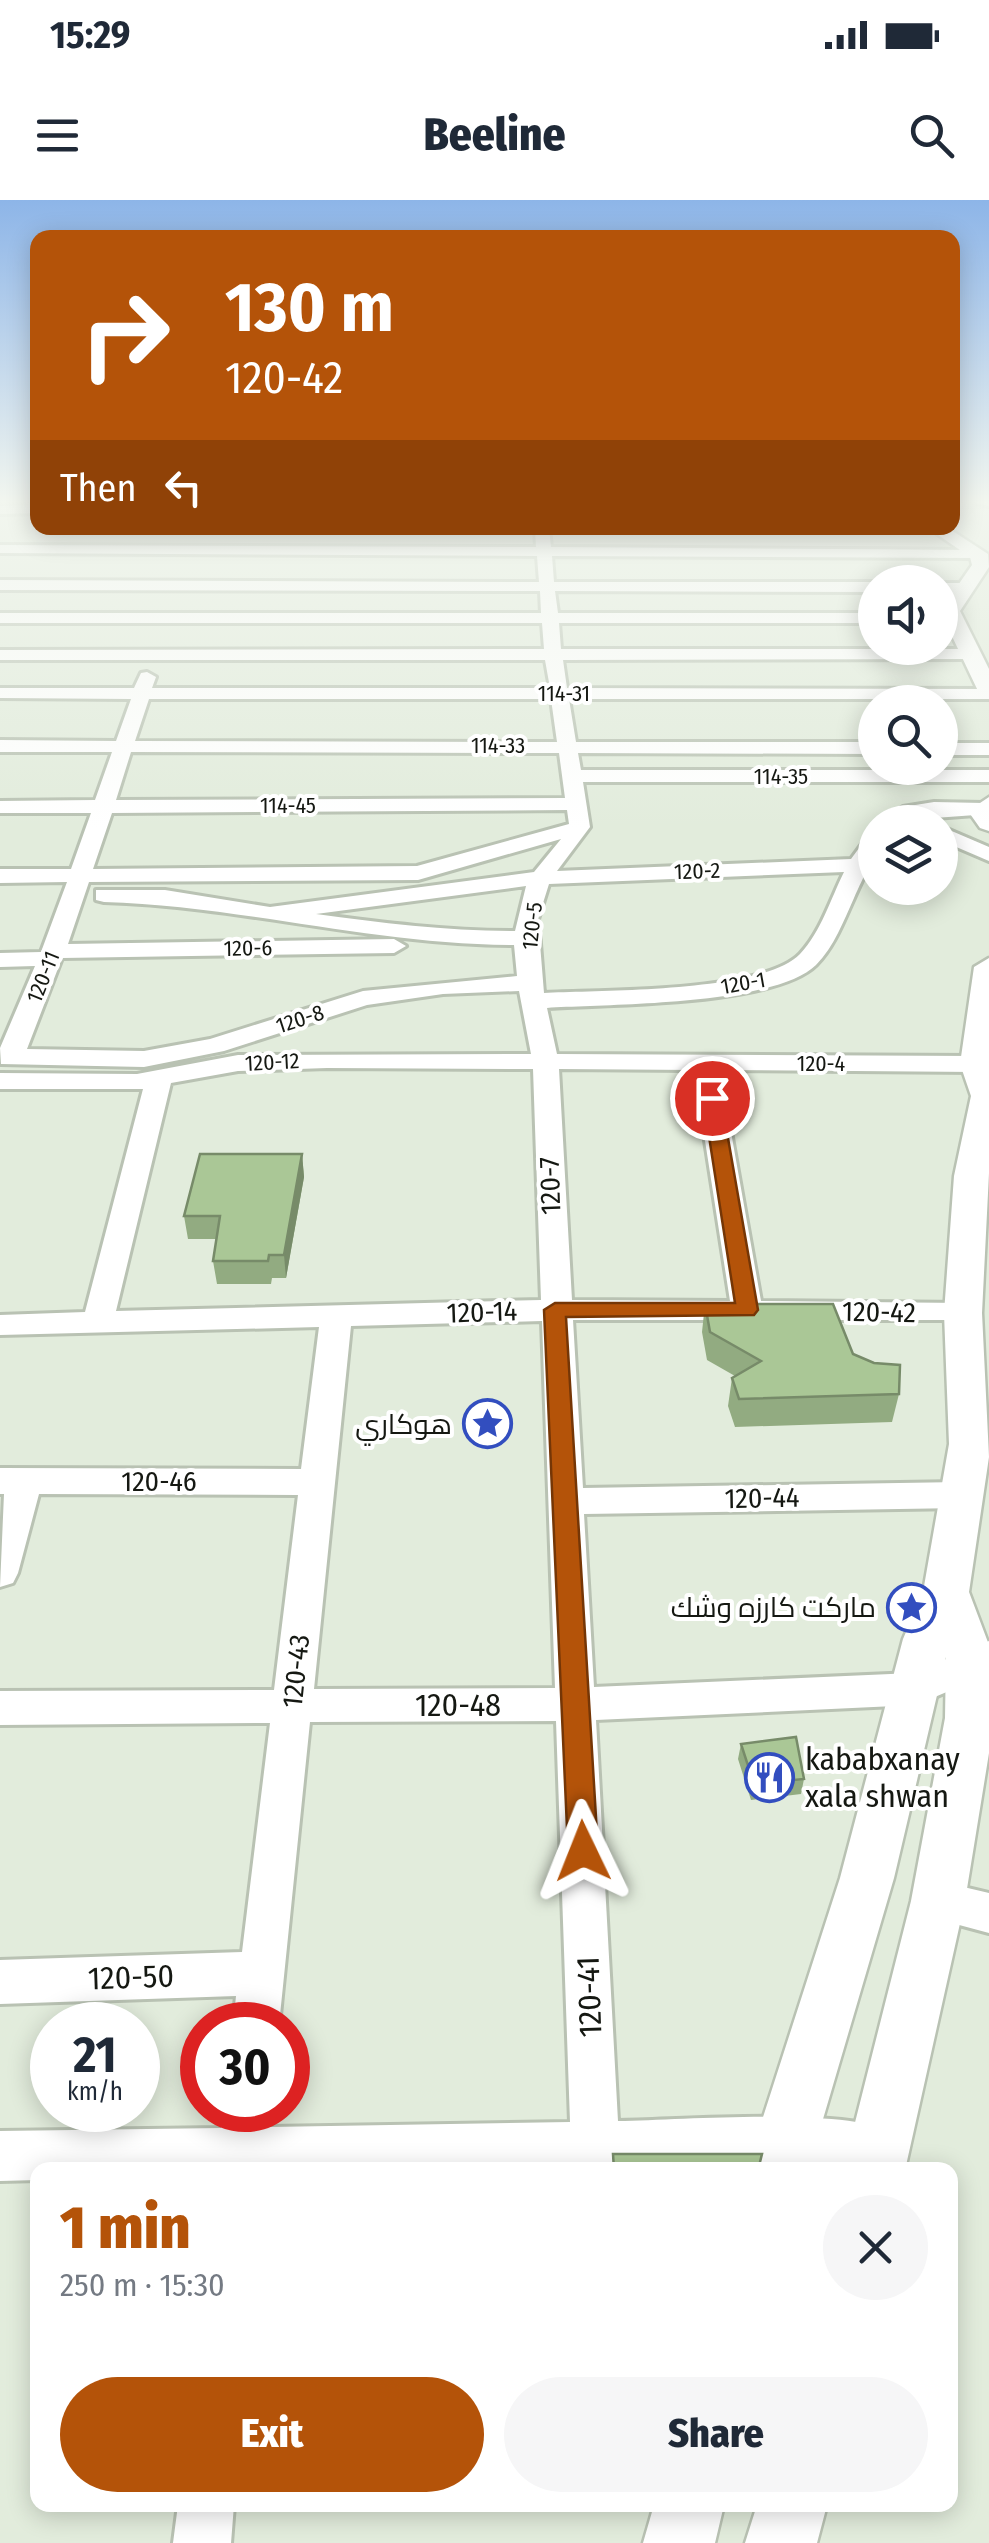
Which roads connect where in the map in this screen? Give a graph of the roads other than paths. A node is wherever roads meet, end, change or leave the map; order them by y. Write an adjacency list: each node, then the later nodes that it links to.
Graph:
1 (174, 609): 6 (street, 120-11)
2 (549, 609): 4 (street)
3 (985, 609): 9 (main road)
4 (550, 615): 6 (street); 7 (street); 10 (street)
5 (0, 618): 6 (street)
6 (171, 618): 11 (street, 120-11)
7 (858, 618)
8 (958, 638): 12 (main road)
9 (989, 642)
10 (553, 653): 11 (street); 12 (street); 17 (street)
11 (157, 654): 13 (street); 14 (street, 120-11)
12 (968, 654): 15 (main road)
13 (0, 655)
14 (140, 692): 16 (street, 114-31); 17 (street, 114-31); 18 (street, 120-11)
15 (989, 692): 17 (street, 114-31)
16 (0, 693)
17 (559, 693): 19 (street)
18 (122, 745): 19 (street, 114-33); 20 (street, 114-33); 26 (street, 120-11)
19 (568, 745): 21 (street, 114-33); 24 (street)
20 (0, 746)
21 (858, 748)
22 (958, 748): 23 (street)
23 (989, 749)
24 (572, 776): 25 (street, 114-35); 28 (street)
25 (989, 776)
26 (102, 806): 27 (street, 114-45); 28 (street, 114-45); 39 (street, 120-11)
27 (0, 807)
28 (578, 815): 36 (street); 38 (street, 120-5)
29 (958, 816): 30 (street)
30 (987, 817): 31 (street)
31 (958, 819)
32 (958, 840): 33 (street)
33 (989, 855)
34 (858, 860): 35 (street, 120-1)
35 (854, 865): 38 (street, 120-2); 48 (street, 120-1)
36 (418, 873): 39 (street); 41 (street)
37 (0, 876): 39 (street)
38 (540, 878): 41 (street, 120-2); 44 (street, 120-5)
39 (76, 884): 40 (street); 42 (street); 45 (street, 120-11)
40 (0, 895)
41 (376, 900): 42 (street, 120-2)
42 (268, 914): 43 (street)
43 (442, 938): 44 (street); 45 (street, 120-6)
44 (526, 938): 48 (street, 120-5)
45 (52, 955): 46 (street, 120-6); 51 (street, 120-11)
46 (0, 960)
47 (989, 967): 53 (main road)
48 (532, 992): 49 (street, 120-5); 51 (street, 120-8)
49 (546, 1062): 50 (street, 120-4); 52 (street, 120-12); 55 (street, 120-7)
50 (706, 1063): 53 (street, 120-4); 56 (street)
51 (3, 1065): 52 (street, 120-12)
52 (159, 1078): 59 (street)
53 (983, 1081): 54 (main road)
54 (980, 1199): 57 (main road)
55 (555, 1310): 56 (street, 120-42); 57 (street, 120-14); 58 (street, 120-14); 65 (street, 120-41)
56 (747, 1310): 57 (street, 120-42)
57 (964, 1313): 61 (main road)
58 (336, 1316): 59 (street, 120-14); 63 (street, 120-43)
59 (98, 1322): 60 (street, 120-14)
60 (0, 1324)
61 (979, 1441): 64 (main road)
62 (12, 1481): 63 (street, 120-46); 66 (street)
63 (318, 1482): 71 (street, 120-43)
64 (960, 1495): 65 (street, 120-44); 67 (main road)
65 (565, 1501): 70 (street, 120-41)
66 (0, 1573)
67 (946, 1592): 68 (main road); 69 (main road)
68 (980, 1660): 69 (street); 73 (main road)
69 (916, 1689): 70 (street, 120-48); 81 (main road)
70 (577, 1704): 71 (street, 120-48); 79 (street, 120-41)
71 (292, 1706): 72 (street, 120-48); 75 (street, 120-43)
72 (0, 1708)
73 (938, 1901): 74 (street); 82 (main road)
74 (989, 1913)
75 (262, 1972): 76 (street, 120-50); 77 (street, 120-43)
76 (0, 1982)
77 (259, 2002)
78 (244, 2144): 79 (street); 80 (street)
79 (595, 2145): 81 (street)
80 (0, 2156)
81 (780, 2156): 82 (street)
82 (876, 2160)
83 (205, 2512): 87 (street)
84 (686, 2512): 88 (main road)
85 (790, 2512): 89 (main road)
86 (805, 2512): 90 (street)
87 (202, 2543)
88 (678, 2543)
89 (781, 2543)
90 (808, 2543)

